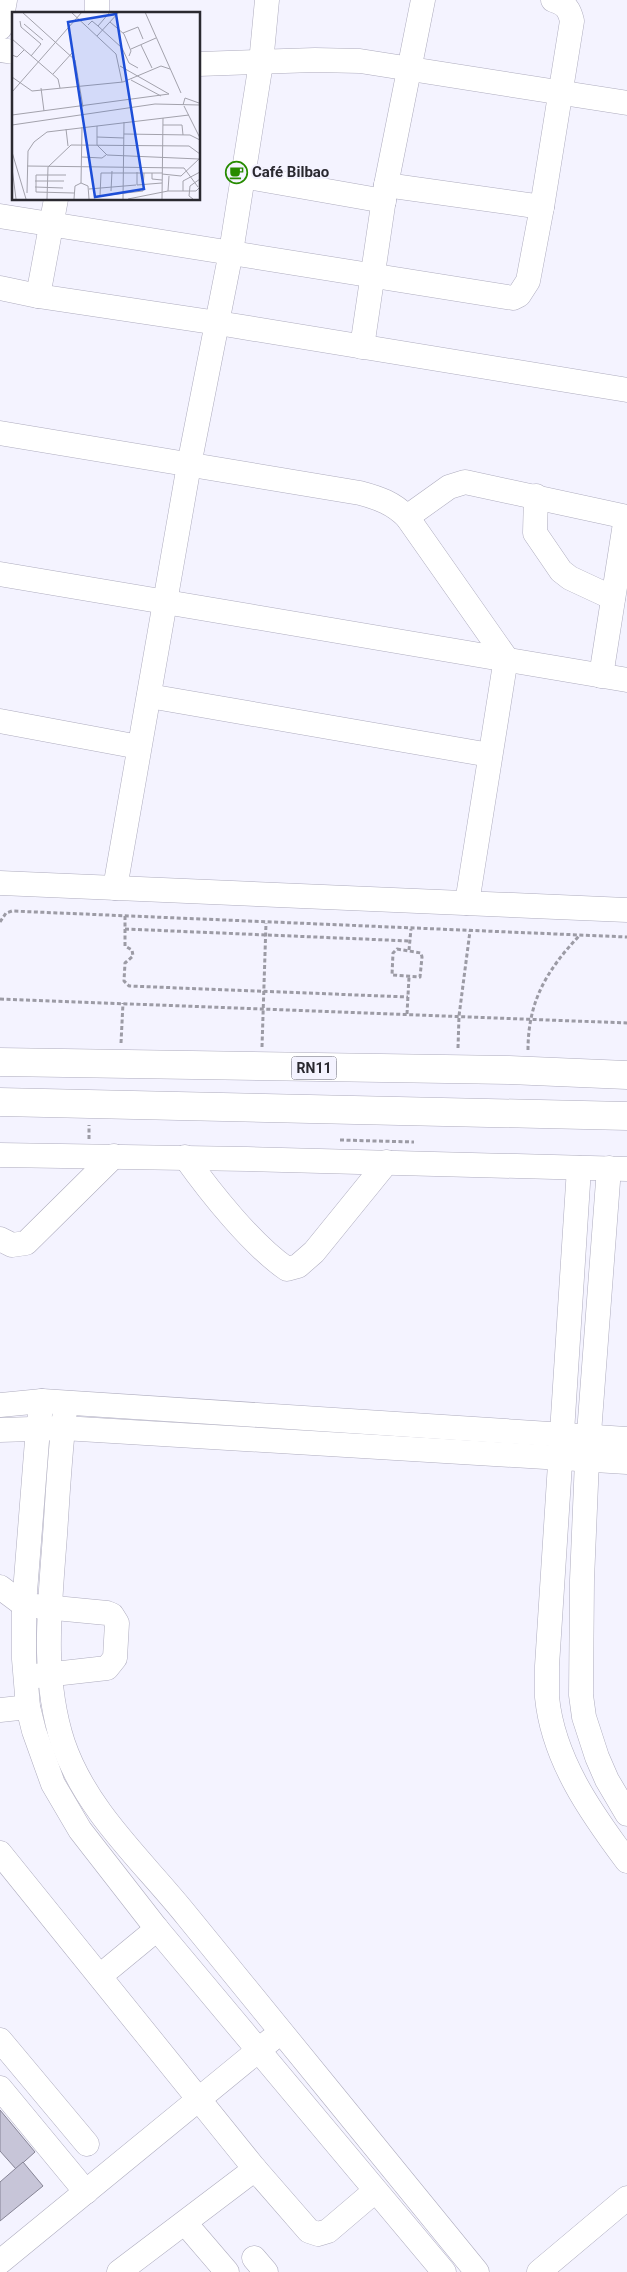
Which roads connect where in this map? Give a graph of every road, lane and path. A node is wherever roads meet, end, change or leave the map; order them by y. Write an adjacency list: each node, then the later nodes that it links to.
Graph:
1 (5, 0): 5 (street)
2 (267, 0): 6 (street)
3 (423, 0): 8 (street)
4 (553, 0): 9 (street)
5 (0, 28)
6 (261, 63): 7 (street); 8 (street); 11 (street)
7 (200, 64)
8 (410, 68): 9 (street); 12 (street)
9 (561, 93): 10 (street); 14 (street)
10 (627, 103)
11 (242, 176): 12 (street); 17 (street)
12 (385, 193): 14 (street); 18 (street)
13 (56, 200): 16 (street)
14 (542, 207): 18 (street)
15 (0, 216): 16 (street)
16 (51, 225): 17 (street); 20 (street)
17 (232, 252): 18 (street); 21 (street)
18 (374, 275): 22 (street)
19 (0, 288): 20 (street)
20 (38, 296): 21 (street)
21 (218, 323): 22 (street); 25 (street)
22 (362, 347): 23 (street)
23 (627, 390)
24 (0, 432): 25 (street)
25 (189, 465): 27 (street); 31 (street)
26 (536, 496): 27 (street); 28 (street); 30 (street)
27 (407, 516): 32 (street)
28 (626, 517): 30 (street)
29 (0, 574): 31 (street)
30 (613, 598): 33 (street)
31 (164, 602): 32 (street); 35 (street)
32 (506, 658): 33 (street); 38 (street)
33 (601, 676): 34 (street)
34 (627, 680)
35 (148, 696): 37 (street); 38 (street)
36 (0, 721): 37 (street)
37 (139, 747): 40 (street)
38 (490, 755): 41 (street)
39 (0, 883): 40 (street)
40 (115, 888): 41 (street)
41 (466, 903): 42 (street)
42 (627, 910)
43 (125, 916): 44 (path); 45 (path); 46 (path)
44 (0, 922)
45 (266, 923): 47 (path); 49 (path)
46 (125, 929): 49 (path); 55 (path)
47 (411, 929): 48 (path); 52 (path)
48 (470, 931): 50 (path); 60 (path)
49 (265, 935): 52 (path); 55 (path)
50 (580, 935): 51 (path); 61 (path)
51 (627, 937)
52 (410, 941): 53 (path)
53 (409, 950): 54 (path); 54 (path)
54 (409, 977): 56 (path)
55 (263, 991): 56 (path); 58 (path)
56 (408, 997): 59 (path)
57 (0, 999): 58 (path)
58 (263, 1009): 59 (path); 64 (path)
59 (406, 1014): 60 (path)
60 (459, 1016): 61 (path); 63 (path)
61 (531, 1019): 62 (path); 65 (path)
62 (627, 1023)
63 (458, 1048)
64 (262, 1049)
65 (528, 1050)
66 (0, 1062): 67 (highway, RN11)
67 (627, 1075)
68 (0, 1102): 69 (highway)
69 (627, 1116)
70 (0, 1155): 71 (street)
71 (114, 1156): 72 (street); 76 (street)
72 (185, 1157): 73 (street); 73 (street)
73 (387, 1162): 74 (street)
74 (579, 1168): 75 (street); 83 (street)
75 (618, 1169): 84 (street)
76 (0, 1239)
77 (42, 1401): 78 (street); 79 (street); 80 (street)
78 (66, 1403): 81 (street); 83 (street)
79 (0, 1405)
80 (38, 1428): 81 (street); 82 (street); 90 (street)
81 (63, 1428): 86 (street); 91 (street)
82 (0, 1430)
83 (562, 1435): 84 (street); 86 (street)
84 (589, 1436): 85 (street); 87 (street)
85 (627, 1439)
86 (560, 1458): 87 (street); 98 (street)
87 (587, 1460): 88 (street); 96 (street)
88 (627, 1462)
89 (0, 1587): 90 (street)
90 (24, 1605): 91 (street); 93 (street)
91 (50, 1608): 92 (street); 92 (street)
92 (50, 1674): 93 (street); 101 (street)
93 (25, 1677): 94 (street)
94 (28, 1707): 95 (street); 99 (street)
95 (0, 1710)
96 (627, 1814)
97 (0, 1853): 100 (street)
98 (627, 1862)
99 (157, 1929): 100 (street); 103 (street)
100 (100, 1976): 105 (street)
101 (280, 2032): 103 (street); 119 (street)
102 (0, 2040): 106 (street)
103 (260, 2050): 105 (street); 110 (street)
104 (0, 2088): 107 (street)
105 (200, 2098): 109 (street); 111 (street)
106 (53, 2103): 107 (street); 108 (street)
107 (29, 2123): 111 (street)
108 (87, 2144)
109 (254, 2169): 110 (street); 113 (street)
110 (375, 2191): 118 (street)
111 (86, 2192): 114 (street)
112 (627, 2198): 120 (street)
113 (185, 2222): 115 (street); 117 (street)
114 (0, 2262)
115 (144, 2264): 116 (street)
116 (119, 2272)
117 (227, 2272)
118 (444, 2272)
119 (477, 2272)
120 (539, 2272)

